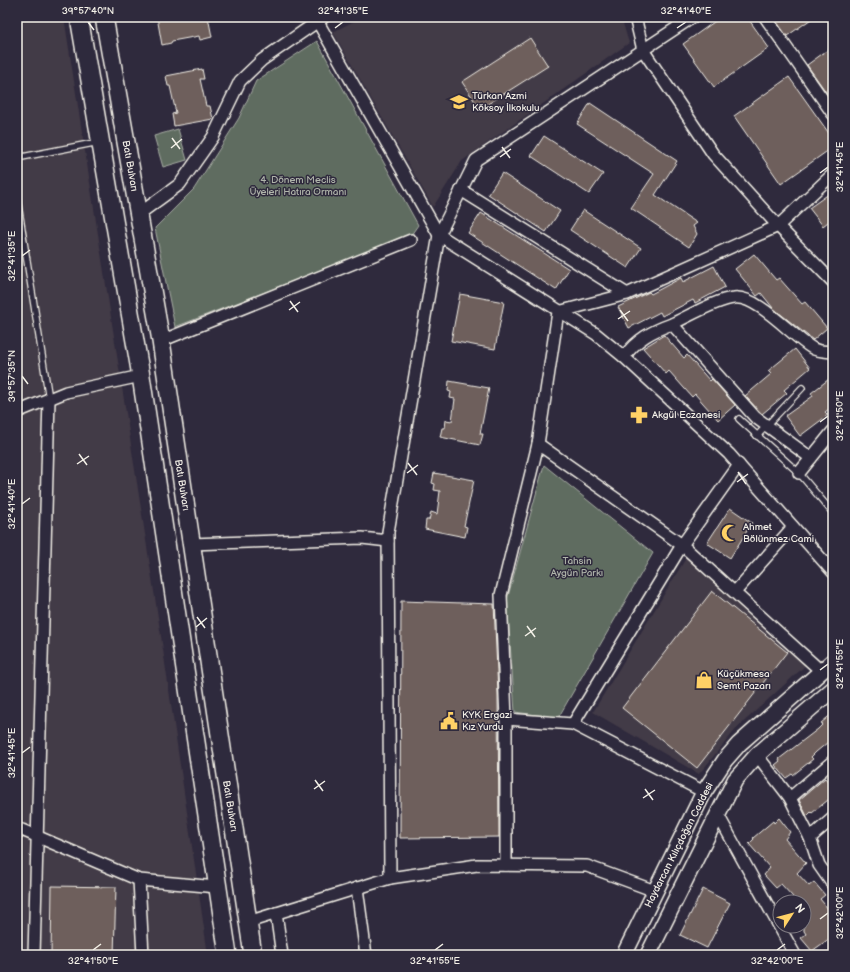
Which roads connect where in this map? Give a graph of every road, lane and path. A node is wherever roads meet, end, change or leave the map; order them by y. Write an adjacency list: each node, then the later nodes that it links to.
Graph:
1 (79, 17): 9 (main road)
2 (104, 17): 14 (main road, Batı Bulvarı)
3 (635, 17): 7 (street)
4 (693, 17): 7 (street)
5 (765, 17): 8 (street)
6 (319, 18): 14 (street); 16 (street)
7 (643, 50): 12 (street); 15 (street)
8 (833, 114)
9 (101, 141): 10 (lane); 25 (main road)
10 (17, 158)
11 (833, 174): 15 (street)
12 (462, 190): 16 (street); 19 (street)
13 (17, 198): 27 (lane)
14 (139, 214): 22 (main road, Batı Bulvarı)
15 (778, 226): 18 (street); 19 (street)
16 (439, 235): 20 (street); 39 (street)
17 (411, 240): 22 (street)
18 (833, 282)
19 (627, 294): 20 (street)
20 (558, 312): 24 (street); 33 (street)
21 (672, 324): 23 (street); 24 (street); 30 (street)
22 (161, 341): 40 (main road, Batı Bulvarı)
23 (833, 352)
24 (624, 357): 35 (street)
25 (141, 376): 27 (street); 62 (main road)
26 (802, 388): 30 (lane)
27 (49, 399): 28 (street); 56 (street)
28 (17, 412)
29 (739, 419): 32 (lane)
30 (766, 426): 32 (lane); 34 (street)
31 (833, 431): 34 (street)
32 (757, 436): 36 (lane)
33 (538, 444): 41 (street); 47 (street)
34 (811, 458): 36 (street)
35 (739, 465): 38 (street); 41 (street)
36 (799, 473): 37 (lane)
37 (833, 513)
38 (793, 527): 42 (street); 43 (street)
39 (388, 541): 40 (street); 59 (street)
40 (191, 544): 66 (main road, Batı Bulvarı)
41 (682, 545): 43 (street); 48 (street)
42 (833, 572)
43 (735, 592): 45 (street)
44 (833, 661): 45 (main road, Haydarcan Kılıçdoğan Caddesi)
45 (821, 671): 51 (main road, Haydarcan Kılıçdoğan Caddesi)
46 (833, 689): 49 (main road, Haydarcan Kılıçdoğan Caddesi)
47 (506, 719): 48 (street); 58 (street)
48 (572, 724): 51 (street)
49 (757, 755): 52 (street); 53 (main road, Haydarcan Kılıçdoğan Caddesi)
50 (833, 761): 52 (street)
51 (704, 792): 64 (main road, Haydarcan Kılıçdoğan Caddesi)
52 (790, 798): 57 (street)
53 (717, 813): 74 (main road, Haydarcan Kılıçdoğan Caddesi); 75 (street)
54 (833, 818): 57 (street)
55 (17, 829): 56 (street)
56 (36, 836): 60 (street); 67 (street)
57 (810, 838): 61 (street)
58 (506, 866): 59 (street); 64 (street)
59 (390, 878): 63 (street)
60 (139, 880): 62 (street); 68 (street)
61 (832, 881)
62 (217, 887): 69 (main road)
63 (357, 888): 65 (street); 72 (street)
64 (655, 891): 73 (main road, Haydarcan Kılıçdoğan Caddesi)
65 (276, 913): 66 (street); 71 (street)
66 (248, 922): 70 (main road, Batı Bulvarı)
67 (34, 955)
68 (143, 955)
69 (228, 955)
70 (254, 955)
71 (282, 955)
72 (366, 955)
73 (624, 955)
74 (648, 955)
75 (795, 955)

